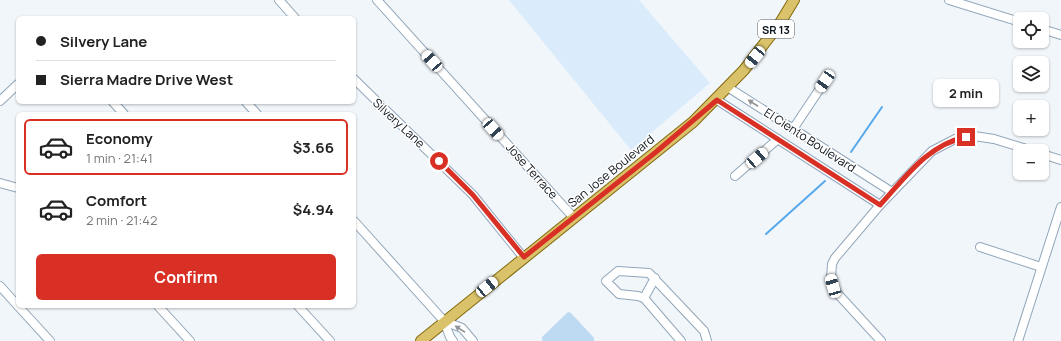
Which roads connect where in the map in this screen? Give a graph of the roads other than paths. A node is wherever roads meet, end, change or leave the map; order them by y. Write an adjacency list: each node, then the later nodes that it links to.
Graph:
1 (279, 0): 5 (street)
2 (377, 0): 30 (street, Jose Terrace)
3 (794, 0): 12 (main road, San Jose Boulevard / SR 13)
4 (949, 0): 6 (street)
5 (293, 16)
6 (1013, 20)
7 (1049, 31): 8 (street)
8 (1061, 35)
9 (356, 81): 33 (street, Silvery Lane)
10 (825, 81): 19 (street)
11 (16, 86): 14 (street)
12 (729, 88): 13 (main road, San Jose Boulevard / SR 13); 19 (street, El Ciento Boulevard, one-way to 12)
13 (717, 100): 20 (street, El Ciento Boulevard); 30 (main road, San Jose Boulevard / SR 13)
14 (0, 101)
15 (115, 104): 17 (street)
16 (248, 104): 18 (street)
17 (122, 112)
18 (255, 112)
19 (793, 128): 27 (street, El Ciento Boulevard)
20 (778, 139): 24 (street); 28 (street, El Ciento Boulevard)
21 (1013, 145): 27 (street)
22 (1049, 156): 23 (street)
23 (1061, 160)
24 (735, 176)
25 (0, 183): 26 (street)
26 (16, 187)
27 (892, 192): 28 (street)
28 (880, 205): 51 (street)
29 (1060, 211): 34 (street)
30 (574, 218): 33 (main road, San Jose Boulevard / SR 13)
31 (356, 223): 42 (street)
32 (980, 247): 34 (street)
33 (524, 257): 42 (main road, San Jose Boulevard / SR 13)
34 (1041, 267): 52 (street)
35 (655, 278): 37 (street); 37 (street); 50 (street)
36 (0, 286): 38 (street)
37 (644, 298): 49 (street)
38 (16, 304)
39 (20, 308): 44 (street)
40 (160, 308): 45 (street)
41 (300, 308): 43 (street)
42 (444, 321): 46 (main road, San Jose Boulevard / SR 13); 47 (street); 48 (street, one-way to 42)
43 (325, 339)
44 (50, 341)
45 (190, 341)
46 (421, 341)
47 (453, 341)
48 (473, 341)
49 (681, 341)
50 (707, 341)
51 (881, 341)
52 (1018, 341)

